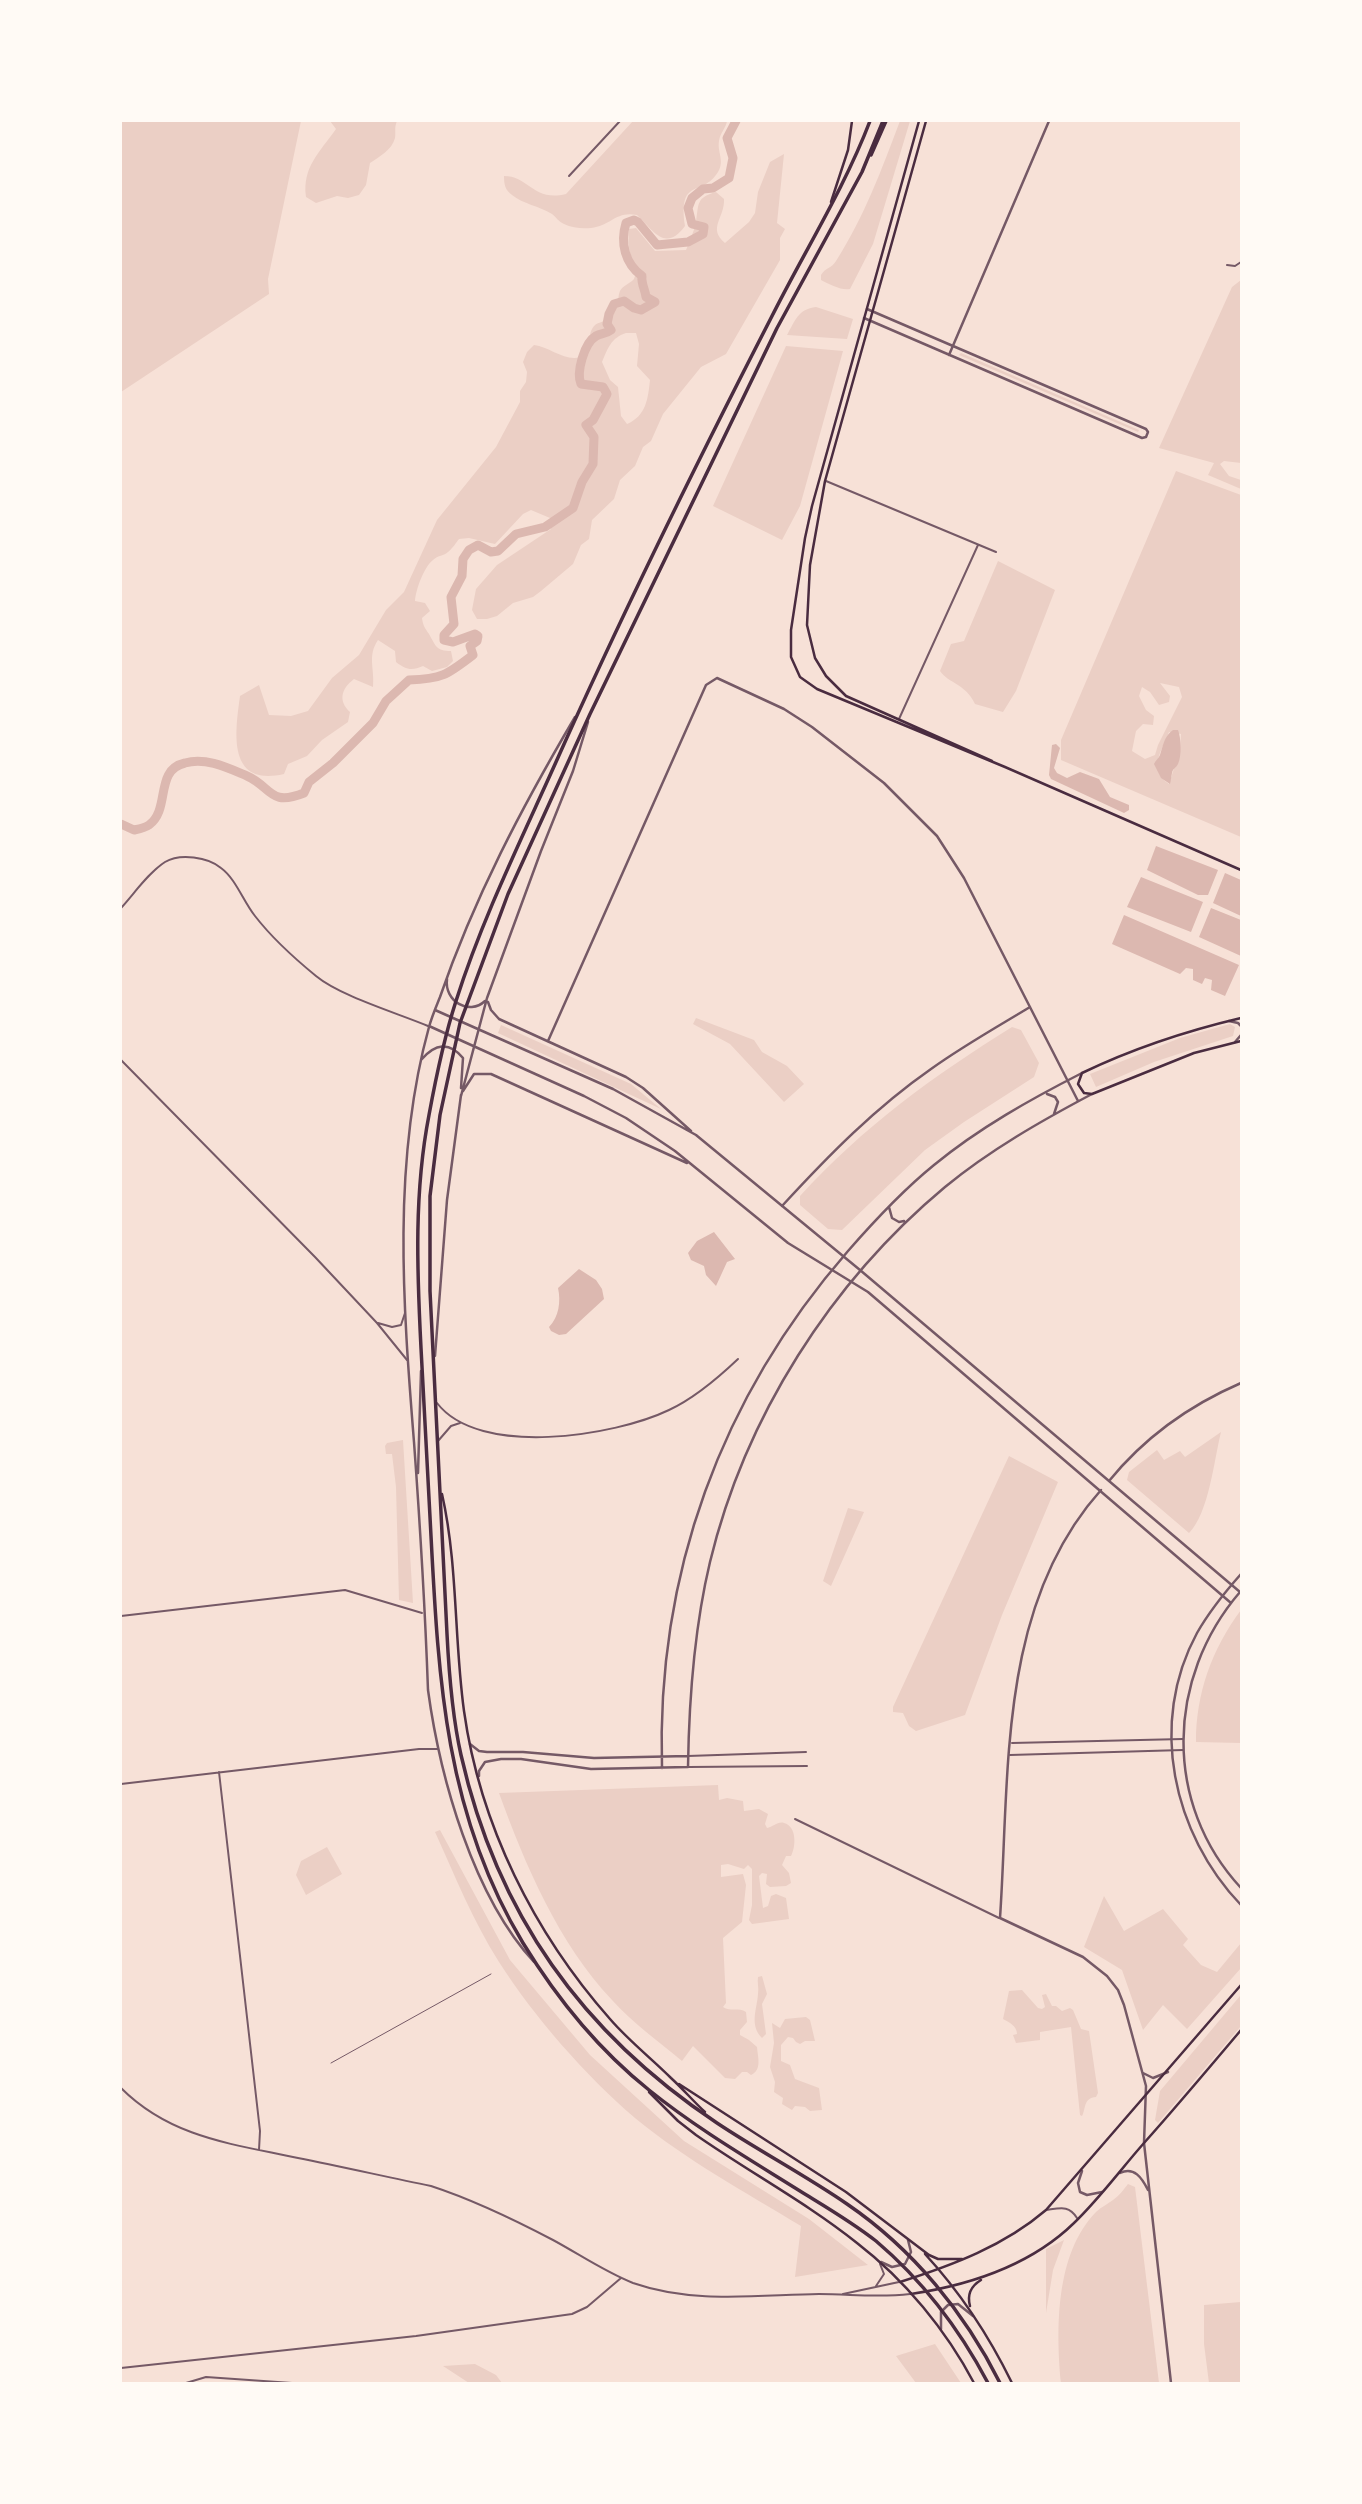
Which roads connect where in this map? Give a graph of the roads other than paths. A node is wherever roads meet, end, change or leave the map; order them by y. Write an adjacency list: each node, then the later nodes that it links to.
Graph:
1 (620, 121): 8 (street)
2 (852, 121): 9 (main road)
3 (870, 121): 9 (highway)
4 (885, 121): 22 (highway)
5 (919, 121): 12 (main road)
6 (926, 121): 13 (main road)
7 (1049, 121): 16 (street)
8 (569, 176)
9 (829, 208): 21 (highway)
10 (1241, 262): 11 (street)
11 (1227, 265)
12 (867, 309): 13 (street); 14 (main road)
13 (872, 311): 15 (main road); 16 (street)
14 (864, 318): 15 (street); 24 (main road)
15 (870, 320): 17 (street); 18 (main road)
16 (952, 346): 17 (street); 17 (street)
17 (949, 355)
18 (825, 481): 19 (street); 23 (main road)
19 (978, 545): 20 (street); 23 (street)
20 (996, 552)
21 (580, 708): 27 (street); 61 (highway)
22 (590, 714): 28 (street); 64 (highway)
23 (899, 719): 24 (main road)
24 (993, 762): 25 (main road)
25 (1241, 870)
26 (121, 908): 33 (street)
27 (448, 971): 28 (street); 30 (street)
28 (487, 998): 35 (street); 37 (street)
29 (1030, 1007): 37 (street); 44 (street); 53 (street)
30 (435, 1010): 33 (street); 35 (street)
31 (1241, 1018): 32 (main road)
32 (1229, 1021): 34 (street); 43 (main road)
33 (429, 1026): 40 (street); 42 (street)
34 (1241, 1026)
35 (480, 1029): 40 (street); 50 (street)
36 (1241, 1035): 39 (street)
37 (548, 1041): 50 (street)
38 (1241, 1041): 39 (main road)
39 (1235, 1042): 46 (main road)
40 (476, 1046): 47 (street); 51 (street)
41 (121, 1060): 60 (street)
42 (421, 1061): 47 (street); 59 (street)
43 (1082, 1073): 44 (street); 46 (main road)
44 (1069, 1080): 45 (street); 48 (street)
45 (1045, 1093): 49 (street); 52 (street)
46 (1092, 1094): 48 (street)
47 (461, 1096): 51 (street); 64 (street)
48 (1079, 1101): 49 (street)
49 (1054, 1114): 54 (street)
50 (696, 1135): 53 (street)
51 (693, 1166): 56 (street)
52 (890, 1204): 54 (street); 55 (street)
53 (782, 1206): 55 (street)
54 (908, 1220): 57 (street)
55 (843, 1257): 56 (street); 57 (street)
56 (833, 1269): 58 (street); 92 (street)
57 (860, 1270): 58 (street); 69 (street)
58 (852, 1281): 72 (street); 91 (street)
59 (405, 1310): 60 (street); 63 (street)
60 (377, 1322): 63 (street)
61 (421, 1349): 71 (street); 103 (highway)
62 (738, 1360): 67 (street)
63 (408, 1361): 71 (street)
64 (434, 1377): 66 (highway)
65 (1241, 1383): 69 (street)
66 (435, 1401): 67 (street); 68 (highway)
67 (464, 1423): 68 (street)
68 (437, 1443): 70 (highway)
69 (1109, 1482): 74 (street)
70 (439, 1484): 84 (main road); 114 (highway)
71 (417, 1487): 78 (street)
72 (1101, 1490): 76 (street); 85 (street)
73 (1241, 1573): 74 (street)
74 (1231, 1585): 75 (street); 76 (street)
75 (1241, 1592): 77 (street)
76 (1223, 1595): 77 (street); 79 (street)
77 (1231, 1602): 81 (street)
78 (424, 1614): 80 (street); 86 (street)
79 (1210, 1614): 81 (street); 83 (street)
80 (121, 1616)
81 (1218, 1621): 82 (street)
82 (1183, 1739): 83 (street); 87 (street)
83 (1171, 1740): 85 (street); 88 (street)
84 (470, 1743): 92 (street); 97 (main road)
85 (1010, 1743): 90 (street)
86 (438, 1749): 96 (street); 103 (street)
87 (1184, 1750): 88 (street); 100 (street)
88 (1172, 1751): 90 (street); 101 (street)
89 (806, 1752): 91 (street)
90 (1010, 1755): 102 (street)
91 (688, 1756): 92 (street); 94 (street)
92 (662, 1757): 95 (street)
93 (807, 1766): 94 (street)
94 (688, 1767): 95 (street)
95 (662, 1768): 97 (street)
96 (219, 1772): 98 (street); 116 (street)
97 (479, 1781): 110 (main road)
98 (121, 1784)
99 (795, 1819): 102 (street)
100 (1241, 1888)
101 (1241, 1905)
102 (1000, 1918): 109 (street)
103 (540, 1969): 111 (highway)
104 (491, 1974): 107 (lane)
105 (1241, 1985): 108 (main road)
106 (1241, 2029): 115 (main road)
107 (331, 2063)
108 (1168, 2072): 109 (street); 113 (main road)
109 (1143, 2073): 113 (street)
110 (671, 2078): 114 (main road); 123 (main road)
111 (645, 2087): 126 (main road); 141 (highway)
112 (121, 2088): 116 (street)
113 (1146, 2096): 115 (street); 117 (main road)
114 (714, 2121): 142 (highway)
115 (1144, 2143): 118 (main road); 120 (street)
116 (259, 2150): 129 (street)
117 (1082, 2171): 119 (street); 121 (main road)
118 (1116, 2174): 119 (main road); 120 (street)
119 (1102, 2192): 122 (main road)
120 (1150, 2195): 144 (street)
121 (1046, 2210): 122 (street); 125 (main road)
122 (1078, 2219): 128 (main road)
123 (899, 2231): 124 (main road); 126 (street)
124 (921, 2249): 125 (main road); 127 (main road)
125 (968, 2258): 127 (main road)
126 (875, 2259): 130 (main road); 132 (street)
127 (939, 2270): 130 (main road); 131 (main road)
128 (987, 2276): 131 (main road); 135 (main road)
129 (621, 2277): 133 (street); 137 (street)
130 (900, 2282): 132 (street); 134 (main road)
131 (953, 2286): 134 (main road); 135 (main road)
132 (872, 2288): 133 (street)
133 (842, 2294): 134 (street)
134 (911, 2294): 136 (main road)
135 (977, 2321): 136 (street); 143 (main road)
136 (944, 2335): 140 (main road)
137 (121, 2368)
138 (186, 2383): 139 (street)
139 (292, 2383)
140 (974, 2383)
141 (988, 2383)
142 (1000, 2383)
143 (1012, 2383)
144 (1171, 2383)

